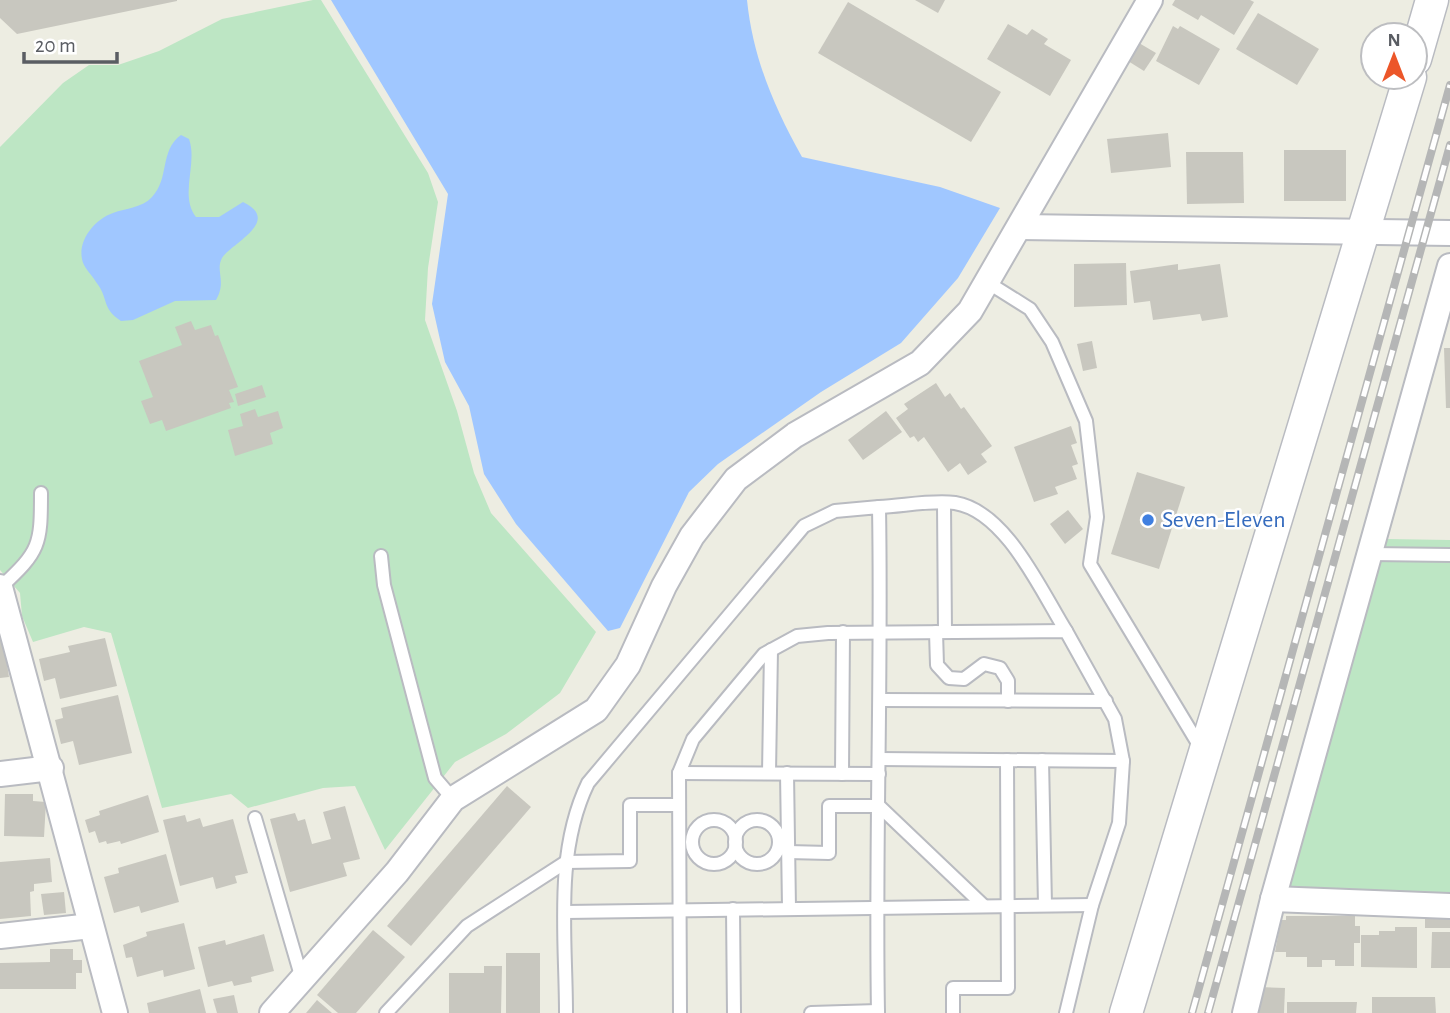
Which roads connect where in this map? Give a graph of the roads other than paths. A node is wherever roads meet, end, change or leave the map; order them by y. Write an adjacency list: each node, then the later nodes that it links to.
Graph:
1 (1150, 0): 5 (street)
2 (1432, 0): 3 (street)
3 (1426, 21)
4 (1406, 91): 6 (street)
5 (1020, 227): 6 (street); 9 (street)
6 (1365, 233): 7 (street); 25 (street)
7 (1450, 233)
8 (1450, 266): 13 (street)
9 (987, 282): 25 (lane); 37 (street)
10 (41, 493): 16 (lane)
11 (944, 504): 12 (lane); 17 (lane); 20 (lane)
12 (879, 507): 19 (lane); 44 (lane)
13 (1371, 554): 14 (lane); 45 (street)
14 (1450, 555)
15 (381, 556): 37 (lane)
16 (0, 587): 30 (street)
17 (1066, 631): 20 (lane); 24 (lane)
18 (843, 632): 19 (lane); 21 (lane); 35 (lane)
19 (882, 632): 20 (lane); 22 (lane)
20 (941, 632): 23 (lane)
21 (771, 650): 31 (lane); 33 (lane)
22 (880, 701): 23 (lane); 26 (lane)
23 (1008, 701): 24 (lane)
24 (1106, 701): 29 (lane)
25 (1204, 753): 69 (street)
26 (879, 759): 27 (lane); 36 (lane)
27 (1007, 760): 28 (lane); 46 (lane)
28 (1042, 760): 29 (lane); 47 (lane)
29 (1123, 761): 48 (lane)
30 (51, 768): 32 (street); 56 (street)
31 (679, 773): 33 (lane); 38 (lane)
32 (0, 774)
33 (769, 774): 34 (lane)
34 (787, 774): 35 (lane); 43 (lane)
35 (842, 774): 36 (lane)
36 (878, 774): 39 (lane)
37 (453, 799): 58 (street)
38 (679, 805): 41 (lane); 44 (lane)
39 (878, 806): 43 (lane); 49 (lane); 51 (lane)
40 (255, 818): 58 (lane)
41 (686, 840): 42 (lane); 42 (lane); 54 (lane)
42 (735, 841): 43 (lane); 43 (lane)
43 (785, 846): 52 (lane)
44 (566, 862): 55 (lane); 62 (lane)
45 (1273, 900): 50 (street); 70 (street)
46 (1007, 905): 47 (lane); 49 (lane); 67 (lane)
47 (1045, 905): 48 (lane)
48 (1092, 905): 68 (lane)
49 (984, 906): 51 (lane)
50 (1450, 906)
51 (876, 907): 52 (lane); 59 (lane)
52 (789, 908): 53 (lane)
53 (733, 909): 54 (lane); 65 (lane)
54 (679, 910): 55 (lane); 64 (lane)
55 (566, 912): 63 (lane)
56 (91, 926): 57 (street); 60 (street)
57 (0, 936)
58 (302, 979): 61 (street)
59 (878, 1012): 66 (lane)
60 (115, 1013)
61 (272, 1013)
62 (386, 1013)
63 (566, 1013)
64 (680, 1013)
65 (734, 1013)
66 (811, 1013)
67 (953, 1013)
68 (1066, 1013)
69 (1126, 1013)
70 (1245, 1013)

